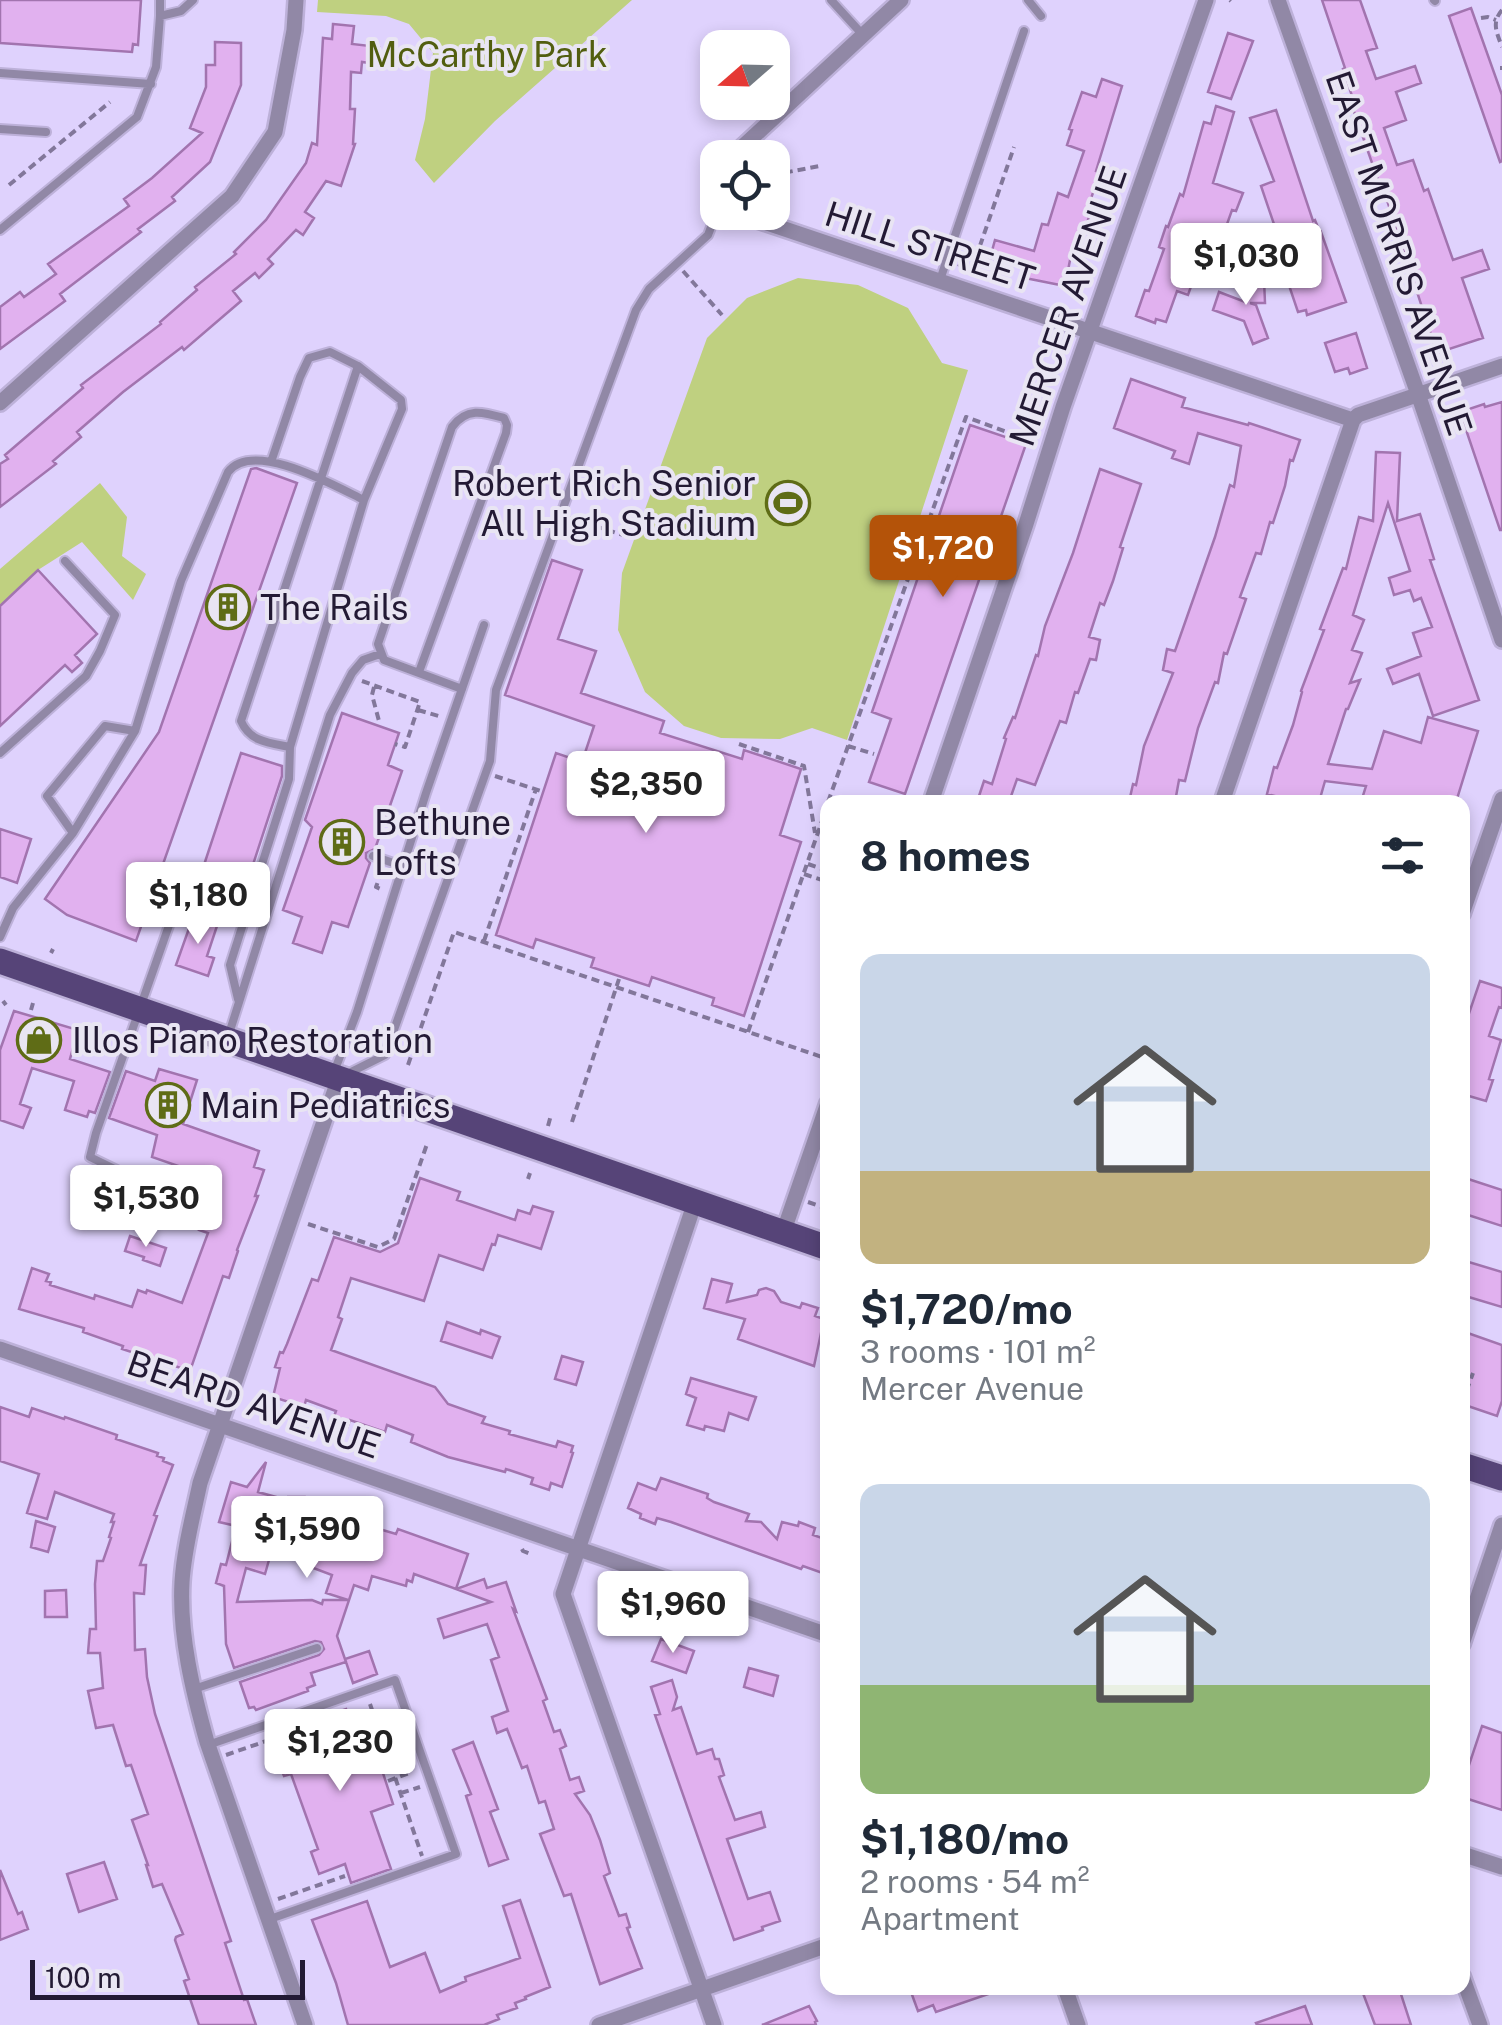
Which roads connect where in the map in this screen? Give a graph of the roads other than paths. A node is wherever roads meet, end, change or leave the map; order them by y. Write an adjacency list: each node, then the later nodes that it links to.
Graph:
1 (160, 0): 9 (lane)
2 (193, 0): 9 (lane)
3 (296, 0): 26 (street)
4 (832, 0): 12 (lane)
5 (901, 0): 12 (street)
6 (1028, 0): 10 (lane)
7 (1206, 0): 22 (street, MERCER AVENUE)
8 (1278, 0): 25 (street, EAST MORRIS AVENUE)
9 (160, 16): 14 (lane)
10 (1041, 16)
11 (1024, 31): 21 (lane)
12 (862, 35): 17 (street)
13 (0, 72): 14 (lane)
14 (151, 84): 18 (lane)
15 (0, 130): 16 (lane)
16 (46, 132)
17 (750, 140)
18 (0, 230)
19 (710, 230): 55 (lane)
20 (789, 230): 21 (street, HILL STREET)
21 (940, 280): 22 (street, HILL STREET)
22 (1089, 332): 27 (street, HILL STREET); 40 (street, MERCER AVENUE)
23 (358, 366): 28 (lane); 29 (lane); 30 (lane)
24 (1502, 366): 25 (street)
25 (1418, 394): 27 (street); 33 (street, EAST MORRIS AVENUE)
26 (0, 402)
27 (1352, 420): 41 (street)
28 (271, 462): 29 (lane); 37 (lane)
29 (320, 479): 30 (lane); 38 (lane)
30 (364, 500): 38 (lane)
31 (65, 561): 39 (lane)
32 (484, 625): 36 (lane)
33 (1502, 640)
34 (380, 654): 35 (lane); 35 (lane); 52 (lane)
35 (419, 672): 36 (lane)
36 (462, 689): 45 (lane)
37 (135, 731): 43 (lane); 43 (lane)
38 (290, 747): 49 (lane)
39 (0, 753)
40 (933, 795)
41 (1224, 795)
42 (1502, 799): 46 (street)
43 (73, 833): 48 (lane)
44 (372, 856): 45 (lane)
45 (402, 866): 55 (lane)
46 (1470, 891)
47 (0, 903): 48 (lane)
48 (13, 908): 50 (lane)
49 (244, 920): 52 (lane); 53 (lane)
50 (0, 936)
51 (0, 961): 53 (main road)
52 (238, 1003): 54 (lane)
53 (140, 1010): 54 (main road); 57 (lane)
54 (227, 1040): 55 (main road)
55 (336, 1077): 58 (main road); 62 (street)
56 (820, 1126): 59 (street)
57 (138, 1180)
58 (695, 1202): 59 (main road); 66 (street)
59 (783, 1233): 60 (main road)
60 (820, 1245)
61 (0, 1349): 62 (street, BEARD AVENUE)
62 (220, 1424): 66 (street, BEARD AVENUE); 70 (street)
63 (1470, 1468): 64 (main road)
64 (1502, 1478)
65 (1502, 1525): 67 (street)
66 (578, 1548): 68 (street, BEARD AVENUE); 76 (street)
67 (1470, 1620)
68 (820, 1632)
69 (317, 1648): 70 (lane)
70 (194, 1689): 71 (street)
71 (208, 1745): 74 (street); 74 (lane)
72 (1470, 1857): 73 (street)
73 (1502, 1867)
74 (270, 1919): 79 (street)
75 (820, 1948): 76 (street)
76 (701, 1989): 80 (street); 81 (street)
77 (1067, 1995): 82 (street)
78 (1469, 1995): 83 (street)
79 (306, 2025)
80 (599, 2025)
81 (714, 2025)
82 (1078, 2025)
83 (1480, 2025)

